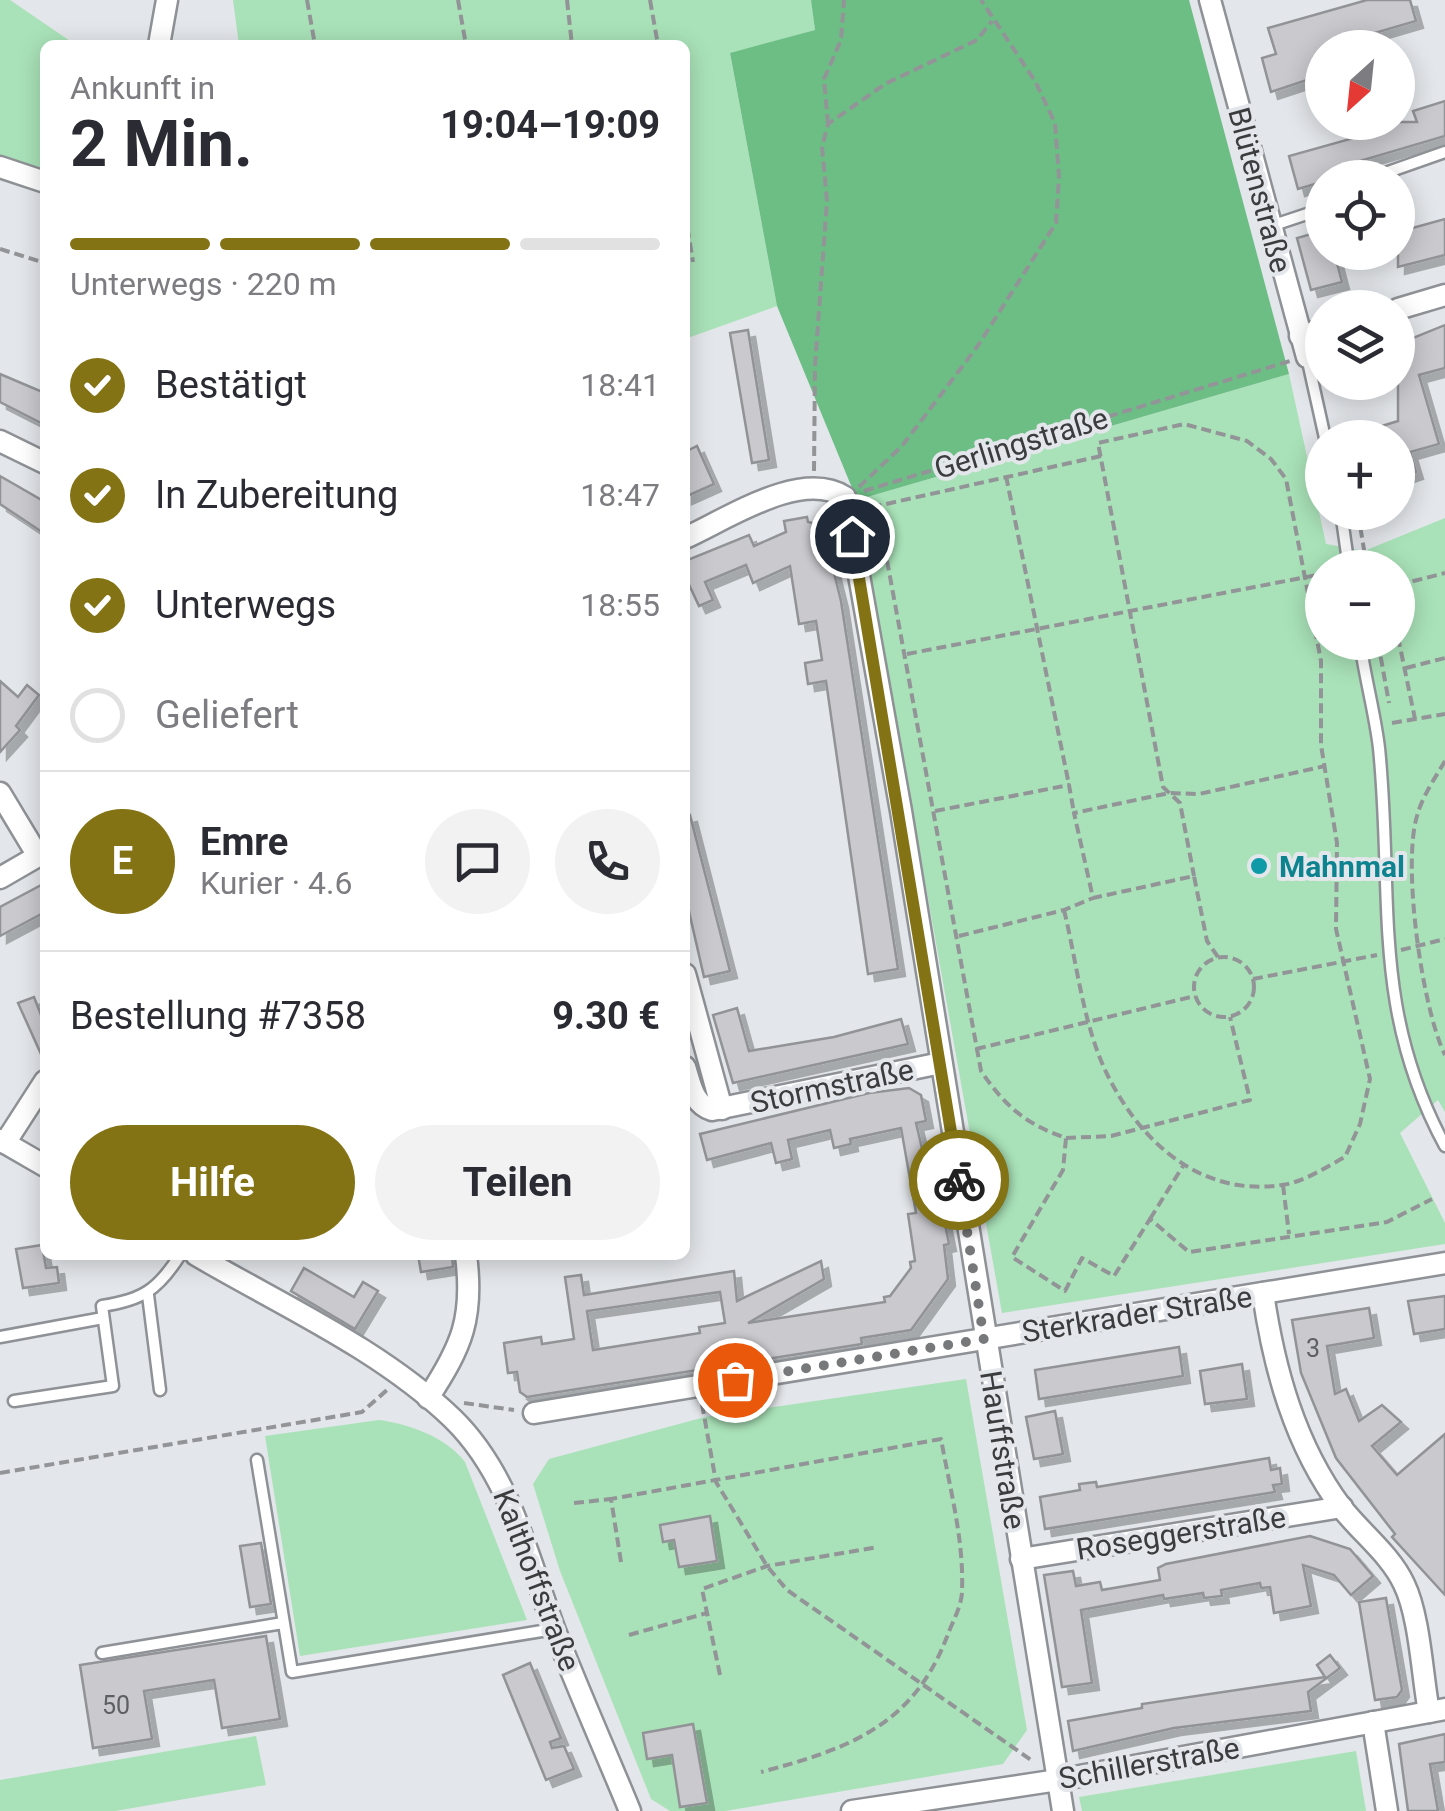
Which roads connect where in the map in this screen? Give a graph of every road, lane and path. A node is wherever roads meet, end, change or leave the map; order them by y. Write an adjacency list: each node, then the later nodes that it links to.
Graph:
1 (167, 0): 10 (street)
2 (307, 0): 11 (path)
3 (458, 0): 12 (path)
4 (567, 0): 13 (path)
5 (650, 0): 14 (path)
6 (844, 0): 15 (path)
7 (981, 0): 9 (path)
8 (1210, 0): 21 (street, Blütenstraße)
9 (992, 21): 15 (path); 37 (path)
10 (160, 40)
11 (314, 40)
12 (465, 40)
13 (571, 40)
14 (657, 40)
15 (828, 124): 36 (path)
16 (1445, 152): 17 (lane)
17 (1415, 163)
18 (0, 168): 19 (street)
19 (40, 180)
20 (1305, 215): 21 (lane)
21 (1270, 226): 29 (street, Blütenstraße)
22 (0, 248): 24 (path)
23 (690, 248): 25 (path)
24 (40, 261)
25 (692, 262)
26 (1445, 295): 27 (street)
27 (1415, 304)
28 (1305, 335): 29 (street)
29 (1300, 336): 30 (street, Blütenstraße)
30 (1305, 351)
31 (1305, 358): 37 (path, Gerlingstraße)
32 (0, 440): 34 (street)
33 (1101, 456): 35 (path); 39 (path); 43 (path)
34 (40, 460)
35 (1006, 476): 44 (path); 45 (path)
36 (814, 485): 37 (street); 38 (street)
37 (848, 496): 80 (street, Hauffstraße)
38 (690, 536)
39 (1305, 569)
40 (1445, 573): 42 (path)
41 (1305, 578): 43 (path)
42 (1415, 581)
43 (1128, 610): 44 (path); 57 (path)
44 (1038, 629): 45 (path); 56 (path)
45 (908, 654): 59 (path)
46 (1445, 658): 51 (path)
47 (1321, 660): 55 (path)
48 (1363, 660): 70 (lane)
49 (1381, 660): 53 (path)
50 (1402, 660): 51 (path)
51 (1404, 668): 53 (path)
52 (1445, 714): 53 (path)
53 (1415, 718)
54 (1445, 761): 69 (path)
55 (1325, 766): 57 (path); 72 (path)
56 (1069, 786): 59 (path); 60 (path)
57 (1169, 793): 60 (path); 63 (path)
58 (0, 794): 61 (street)
59 (935, 812): 67 (path)
60 (1074, 813): 65 (path)
61 (40, 851)
62 (40, 855): 64 (street)
63 (1194, 876): 65 (path); 71 (path)
64 (0, 878)
65 (1093, 898): 66 (path)
66 (1064, 910): 67 (path); 77 (path)
67 (957, 936): 78 (path)
68 (1445, 938): 69 (path)
69 (1420, 945): 70 (path); 79 (path)
70 (1388, 953): 72 (path); 87 (lane)
71 (1218, 957): 73 (path); 74 (path)
72 (1341, 962): 73 (path); 90 (path)
73 (1253, 980): 75 (path)
74 (1196, 996): 75 (path); 77 (path)
75 (1230, 1017): 84 (path)
76 (691, 1020): 83 (street, Stormstraße)
77 (1090, 1021): 78 (path); 84 (path)
78 (976, 1049): 85 (path)
79 (1445, 1054)
80 (941, 1064): 83 (street, Stormstraße); 102 (street, Hauffstraße)
81 (690, 1079): 83 (street, Stormstraße)
82 (40, 1088): 86 (street)
83 (722, 1109)
84 (1142, 1128): 85 (path); 89 (path)
85 (1066, 1138): 92 (path)
86 (2, 1141): 88 (street)
87 (1445, 1146)
88 (40, 1163)
89 (1184, 1166): 90 (path); 92 (path)
90 (1284, 1185): 93 (path)
91 (1432, 1199): 93 (path)
92 (1150, 1219): 93 (path)
93 (1289, 1234)
94 (177, 1260): 99 (lane)
95 (205, 1260): 103 (street, Kalthoffstraße)
96 (467, 1260): 106 (street)
97 (1445, 1263): 98 (street, Sterkrader Straße)
98 (1262, 1293): 102 (street, Sterkrader Straße); 115 (street)
99 (148, 1294): 100 (lane); 105 (lane)
100 (103, 1318): 101 (lane); 107 (lane)
101 (0, 1337)
102 (984, 1339): 104 (street, Sterkrader Straße); 117 (street, Hauffstraße)
103 (398, 1373): 106 (street, Kalthoffstraße); 111 (path)
104 (699, 1386): 109 (street, Sterkrader Straße); 112 (path)
105 (160, 1390)
106 (428, 1398): 122 (street, Kalthoffstraße)
107 (14, 1401)
108 (463, 1403): 109 (path)
109 (534, 1413)
110 (257, 1460): 121 (lane)
111 (0, 1473)
112 (716, 1482): 113 (path); 119 (path); 126 (path)
113 (610, 1500): 114 (path); 118 (path)
114 (574, 1503)
115 (1342, 1507): 117 (street, Roseggerstraße); 127 (street)
116 (878, 1548): 119 (path)
117 (1021, 1559): 130 (street, Hauffstraße)
118 (621, 1562)
119 (767, 1566): 120 (path); 126 (path)
120 (708, 1613): 123 (path); 125 (path)
121 (283, 1624): 122 (lane); 124 (lane)
122 (555, 1629): 131 (street, Kalthoffstraße)
123 (629, 1636)
124 (102, 1653)
125 (720, 1675)
126 (923, 1685): 129 (path); 130 (path)
127 (1437, 1711): 128 (street, Schillerstraße)
128 (1373, 1722): 130 (street, Schillerstraße); 134 (street)
129 (761, 1772)
130 (1058, 1780): 132 (street, Schillerstraße); 133 (street, Hauffstraße)
131 (630, 1811)
132 (852, 1811)
133 (1062, 1811)
134 (1387, 1811)

